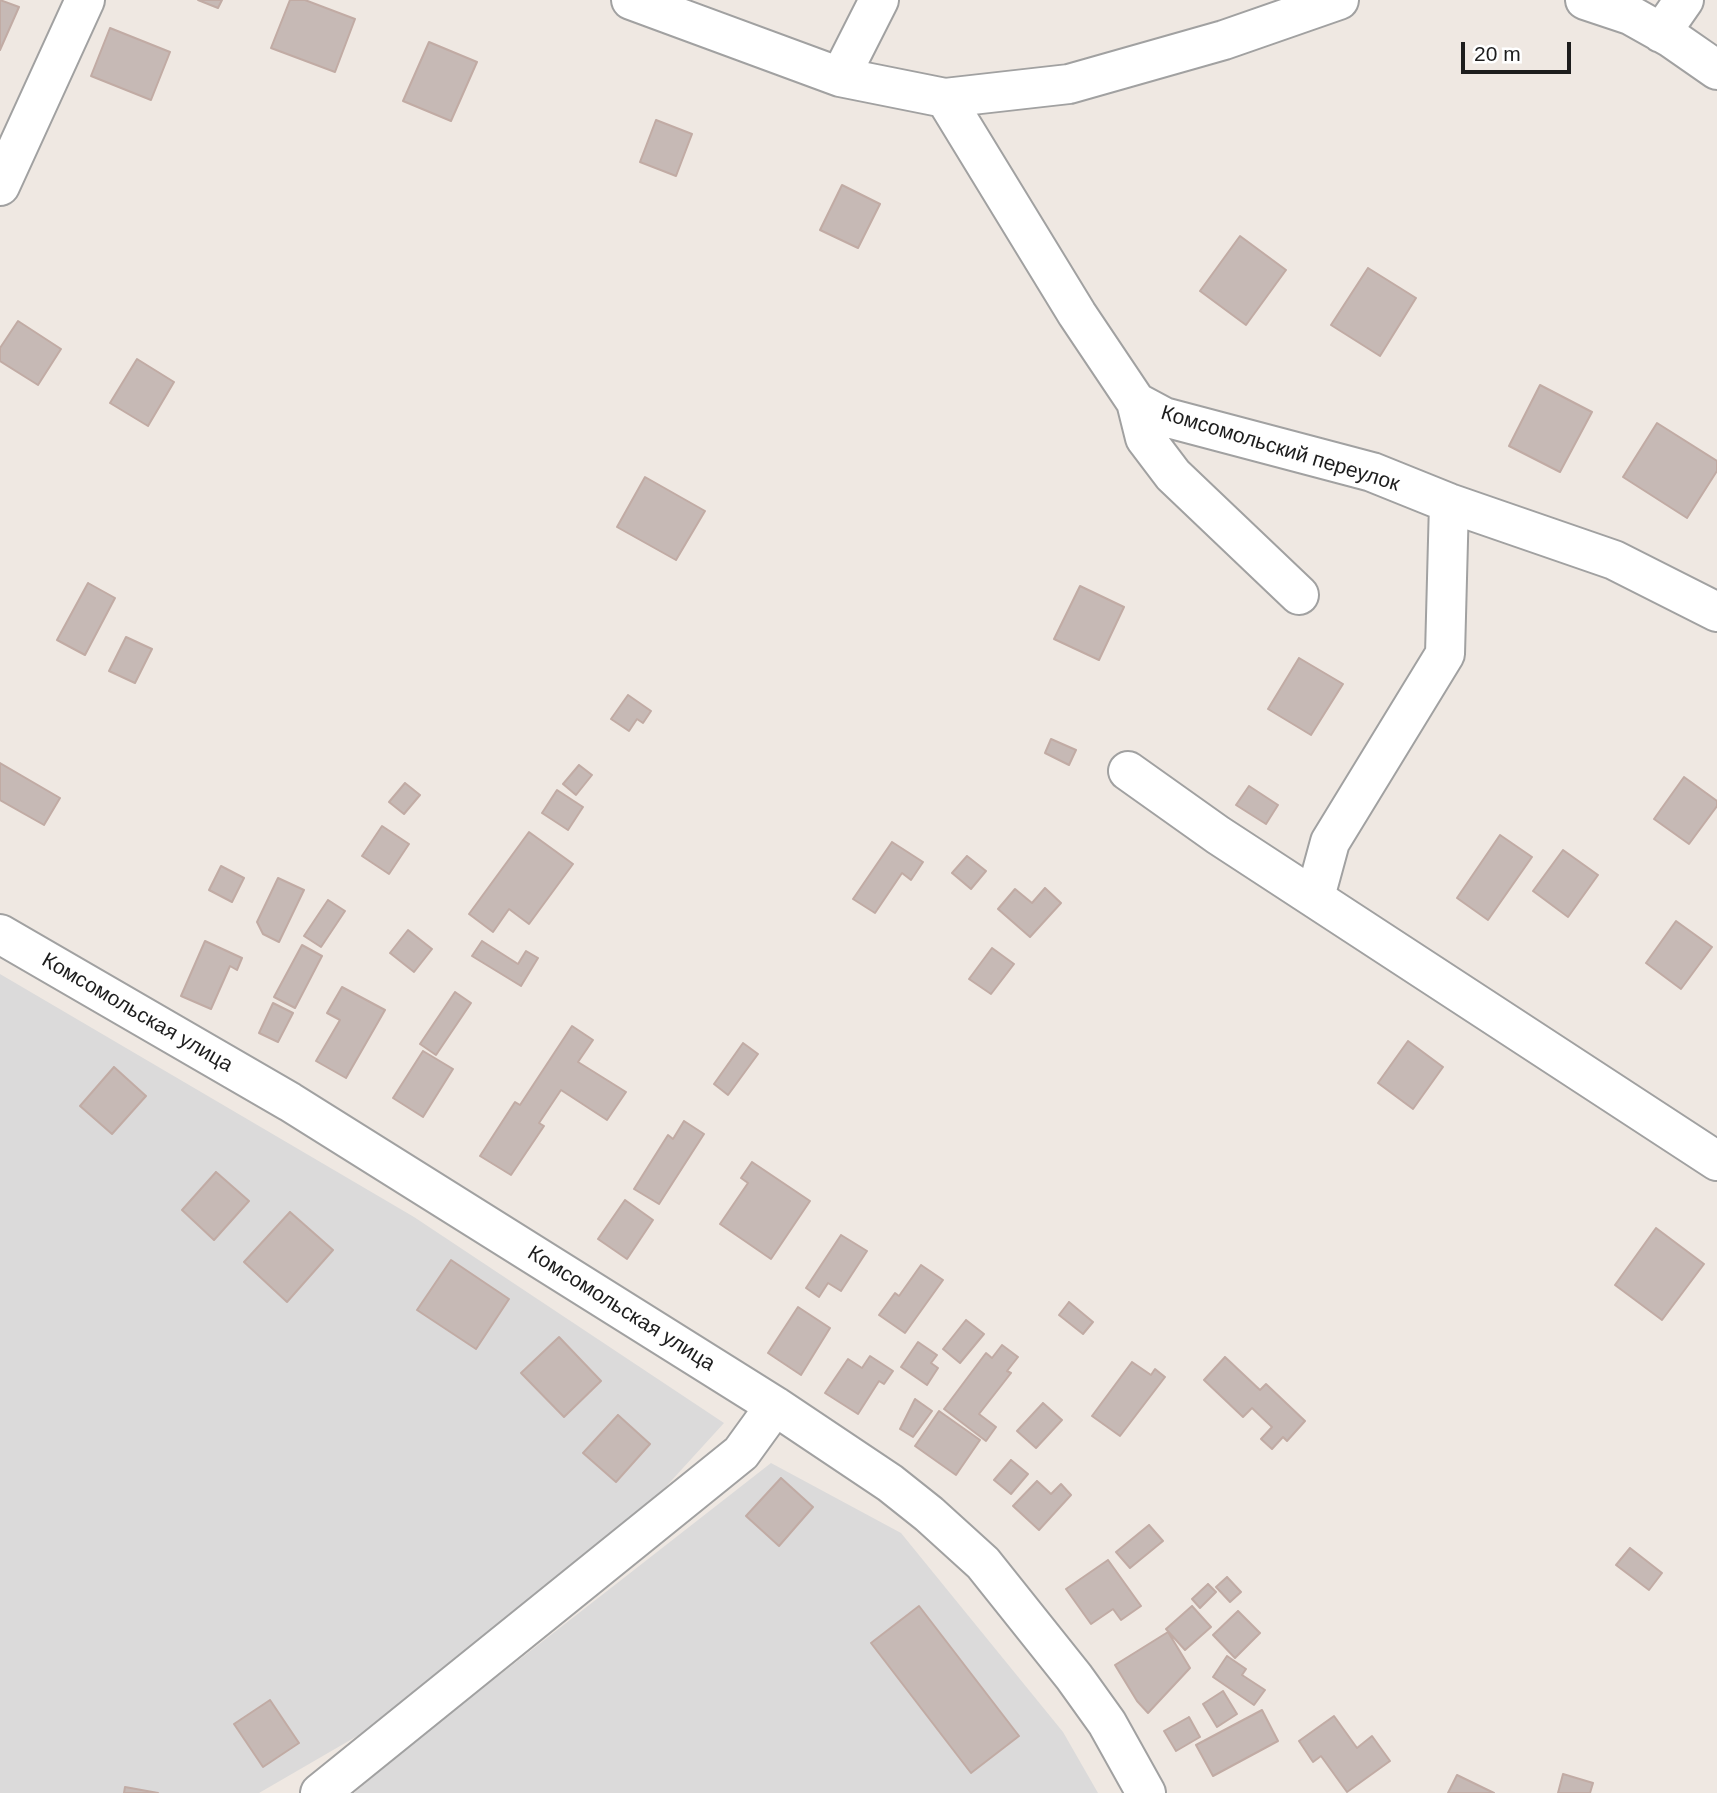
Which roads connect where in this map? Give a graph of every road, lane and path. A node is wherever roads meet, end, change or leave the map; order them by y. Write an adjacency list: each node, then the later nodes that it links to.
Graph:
1 (85, 0): 11 (street)
2 (631, 0): 9 (street)
3 (879, 0): 9 (street)
4 (1339, 0): 10 (street)
5 (1585, 0): 7 (street)
6 (1684, 0): 7 (street)
7 (1661, 33): 8 (street)
8 (1717, 70)
9 (840, 77): 10 (street)
10 (945, 98): 12 (street, Комсомольский переулок)
11 (0, 186)
12 (1136, 402): 13 (street, Комсомольский переулок); 14 (street)
13 (1449, 503): 15 (street, Комсомольский переулок); 17 (street)
14 (1299, 595)
15 (1717, 612)
16 (1128, 771): 17 (street)
17 (1315, 897): 19 (street)
18 (0, 934): 20 (street, Комсомольская улица)
19 (1717, 1161)
20 (775, 1406): 21 (street); 22 (street, Комсомольская улица)
21 (320, 1793)
22 (1146, 1793)

